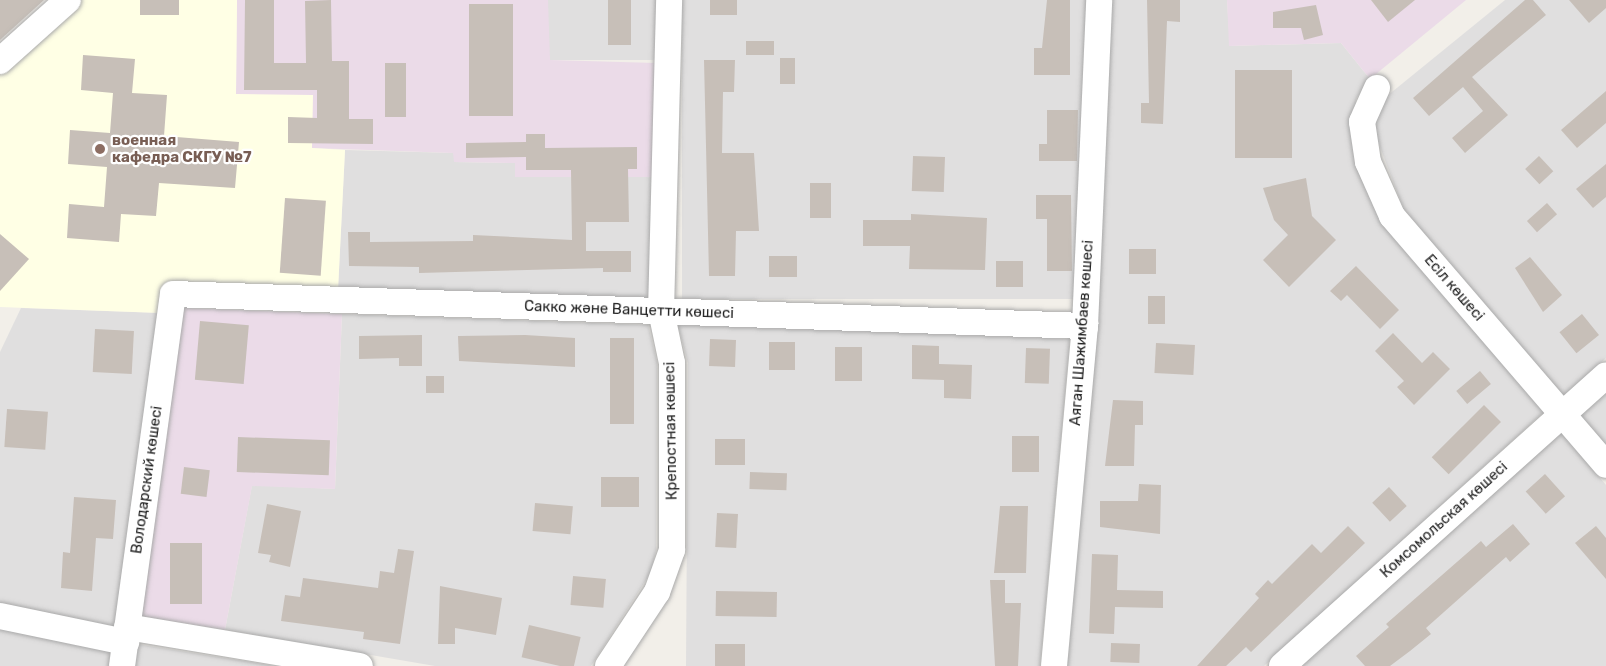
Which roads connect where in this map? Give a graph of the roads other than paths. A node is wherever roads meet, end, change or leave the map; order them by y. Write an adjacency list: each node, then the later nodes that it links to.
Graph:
1 (68, 0): 4 (street)
2 (669, 0): 7 (street, Крепостная көшесі)
3 (1099, 0): 8 (street, Аяган Шажимбаев көшесі)
4 (0, 61)
5 (1377, 88): 10 (street, Есіл көшесі)
6 (173, 294): 7 (street, Сакко және Ванцетти көшесі); 13 (street, Володарский көшесі)
7 (661, 311): 8 (street, Сакко және Ванцетти көшесі); 15 (street, Крепостная көшесі)
8 (1086, 326): 16 (street, Аяган Шажимбаев көшесі)
9 (1606, 375): 10 (street, Комсомольская көшесі)
10 (1562, 414): 11 (street, Есіл көшесі); 17 (street, Комсомольская көшесі)
11 (1606, 465)
12 (0, 615): 13 (street)
13 (125, 645): 14 (street)
14 (360, 666)
15 (608, 666)
16 (1054, 666)
17 (1282, 666)

